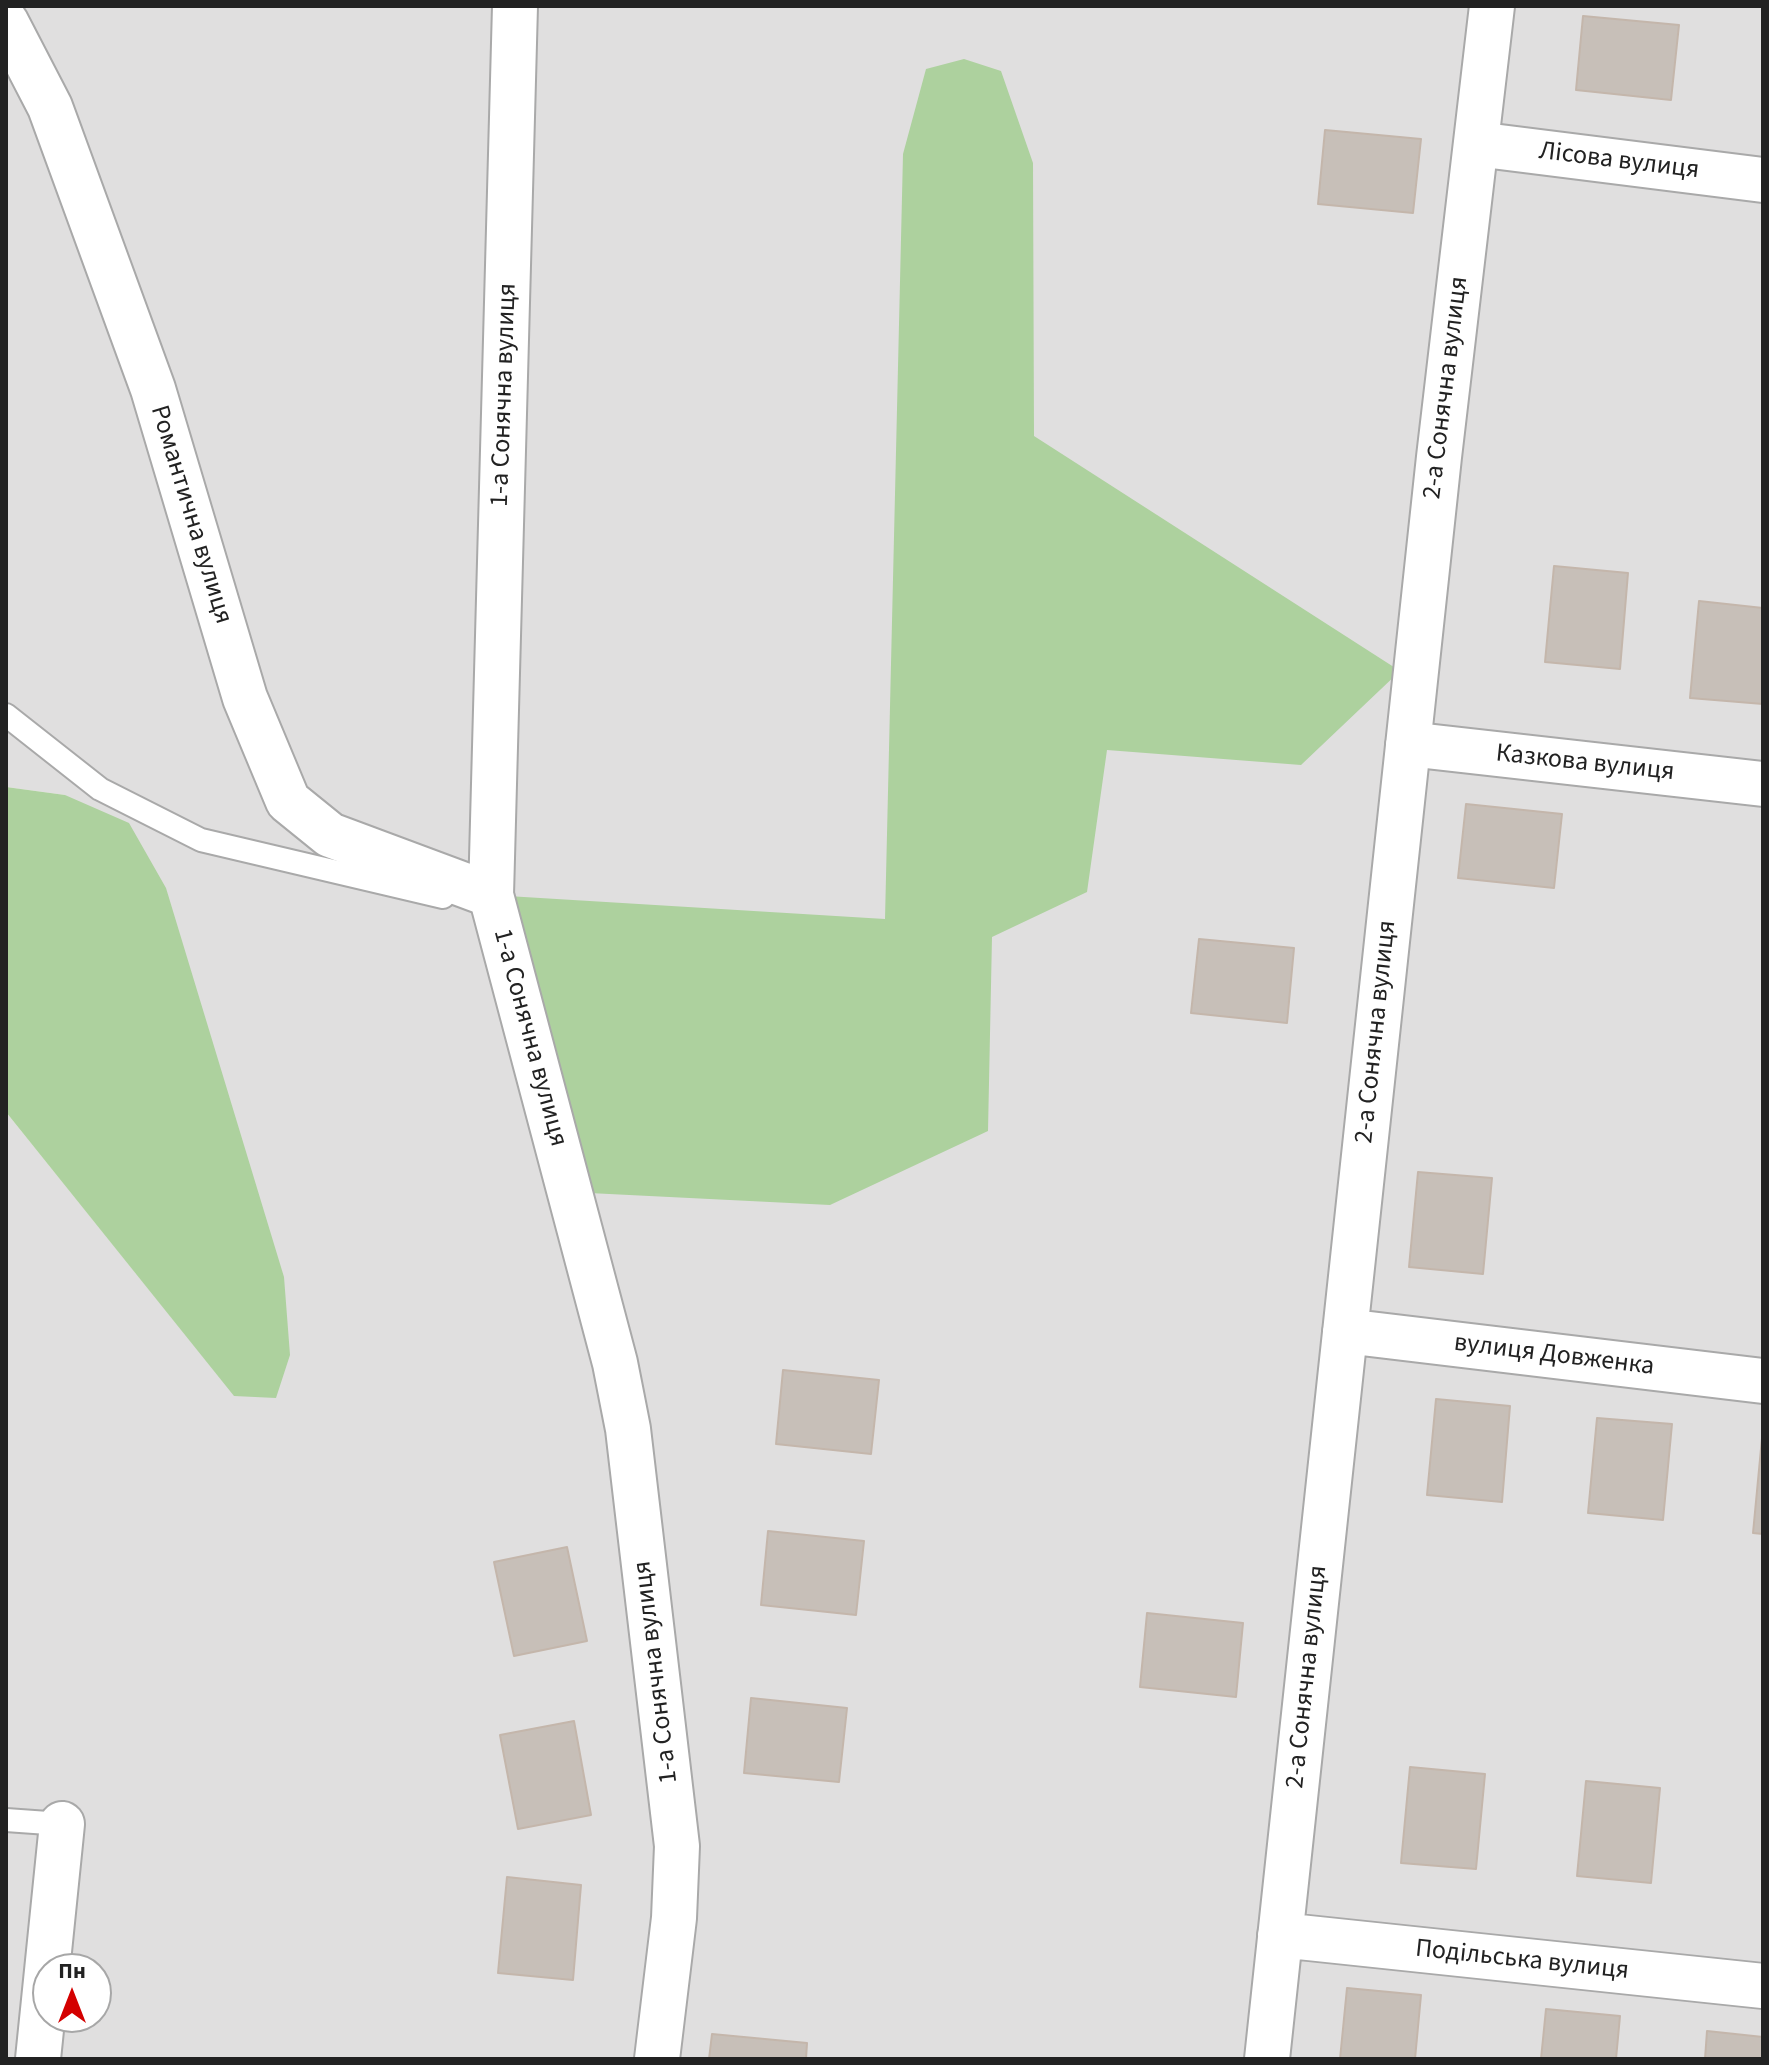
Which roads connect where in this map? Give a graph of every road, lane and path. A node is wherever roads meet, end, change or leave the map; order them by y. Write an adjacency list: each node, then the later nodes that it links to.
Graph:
1 (515, 6): 9 (street, 1-а Сонячна вулиця)
2 (1492, 6): 4 (street, 2-а Сонячна вулиця)
3 (6, 22): 9 (street, Романтична вулиця)
4 (1476, 144): 5 (street, Лісова вулиця); 7 (street, 2-а Сонячна вулиця)
5 (1763, 180)
6 (6, 715): 9 (lane)
7 (1408, 744): 8 (street, Казкова вулиця); 10 (street, 2-а Сонячна вулиця)
8 (1763, 784)
9 (491, 895): 17 (street, 1-а Сонячна вулиця)
10 (1345, 1331): 11 (street, вулиця Довженка); 14 (street, 2-а Сонячна вулиця)
11 (1763, 1381)
12 (6, 1820): 13 (lane)
13 (62, 1824): 16 (street)
14 (1280, 1935): 15 (street, Подільська вулиця); 18 (street, 2-а Сонячна вулиця)
15 (1763, 1986)
16 (38, 2059)
17 (657, 2059)
18 (1267, 2059)

